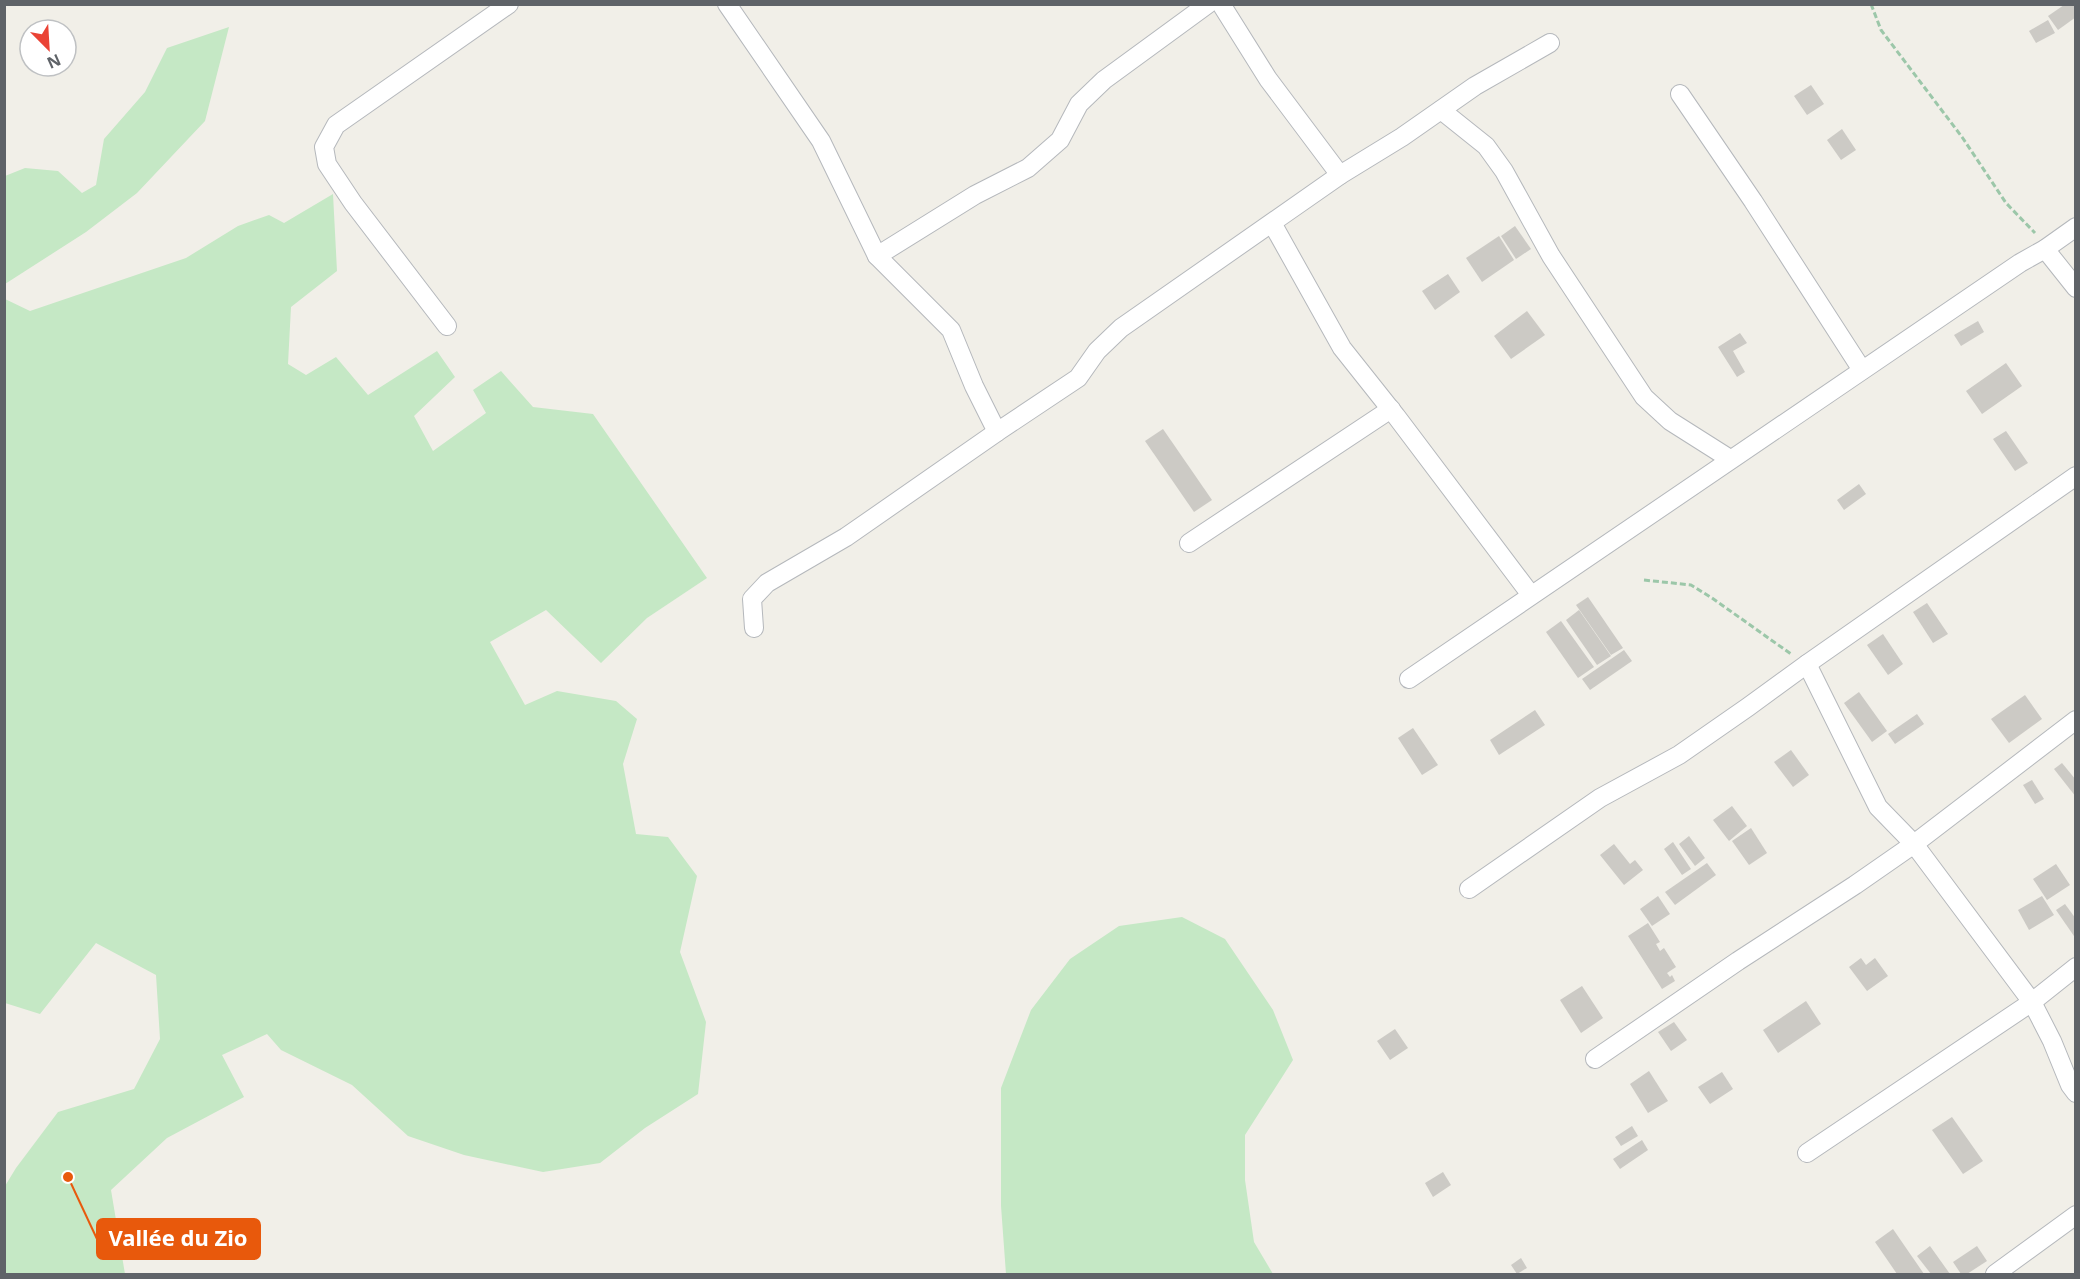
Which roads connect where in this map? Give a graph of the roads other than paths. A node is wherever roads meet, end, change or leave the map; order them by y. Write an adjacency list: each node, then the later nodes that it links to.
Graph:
1 (510, 4): 14 (street)
2 (727, 4): 12 (street)
3 (1208, 4): 12 (street)
4 (1221, 4): 8 (street)
5 (1550, 43): 7 (street)
6 (1680, 94): 15 (street)
7 (1441, 110): 8 (street); 18 (street)
8 (1340, 175): 9 (street)
9 (1272, 223): 16 (street); 17 (street)
10 (2076, 227): 11 (street)
11 (2045, 249): 13 (street); 15 (street)
12 (877, 256): 17 (street)
13 (2076, 288)
14 (447, 326)
15 (1862, 370): 18 (street)
16 (1391, 409): 20 (street); 21 (street)
17 (997, 432): 22 (street)
18 (1730, 459): 21 (street)
19 (2076, 476): 23 (street)
20 (1189, 543)
21 (1531, 595): 24 (street)
22 (754, 628)
23 (1807, 664): 26 (street); 27 (street)
24 (1409, 679)
25 (2076, 720): 26 (street)
26 (1914, 844): 29 (street); 30 (street)
27 (1469, 888)
28 (2076, 967): 29 (street)
29 (2032, 1002): 31 (street); 32 (street)
30 (1595, 1059)
31 (2076, 1093)
32 (1807, 1153)
33 (2076, 1215): 34 (street)
34 (1995, 1275)

